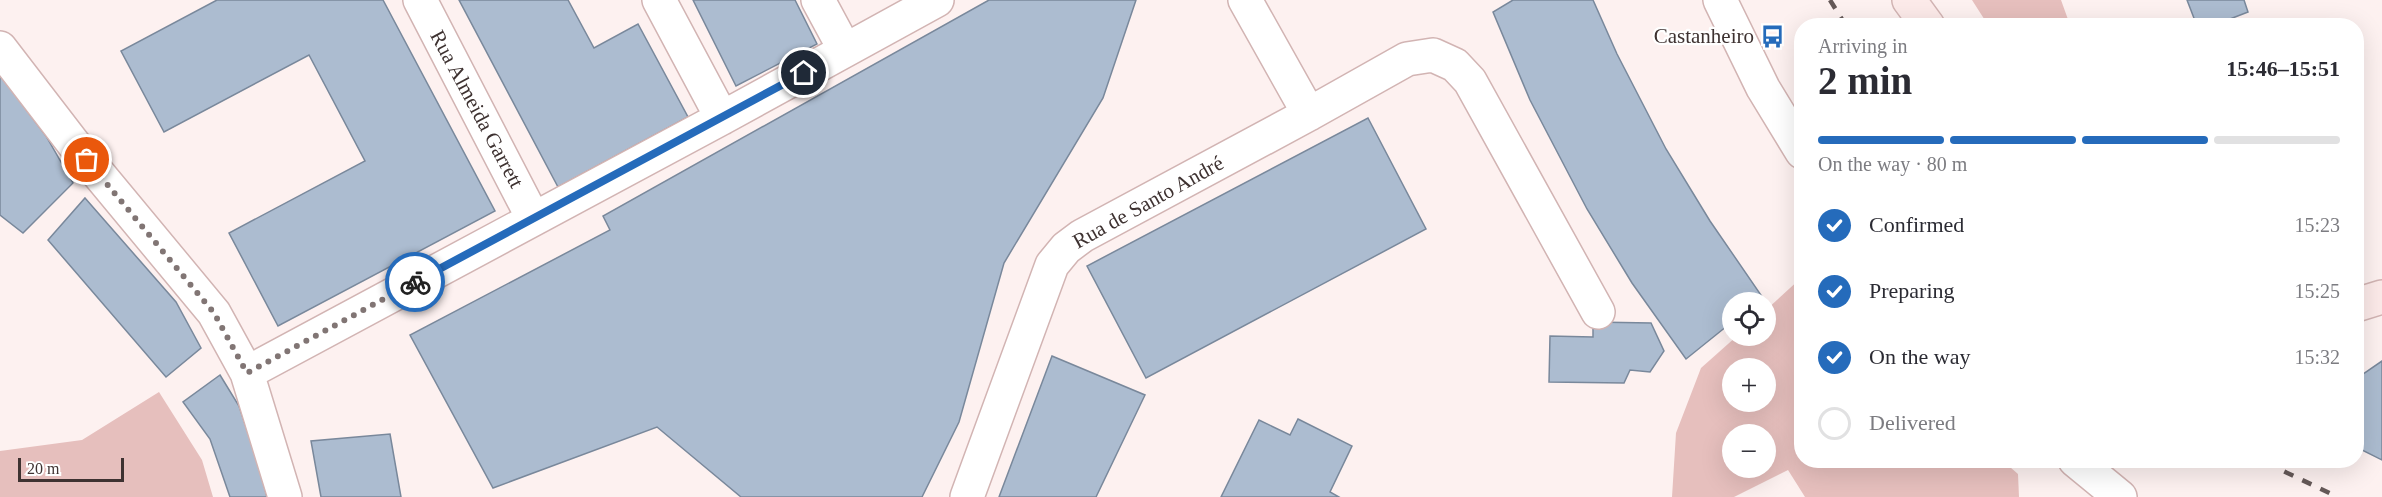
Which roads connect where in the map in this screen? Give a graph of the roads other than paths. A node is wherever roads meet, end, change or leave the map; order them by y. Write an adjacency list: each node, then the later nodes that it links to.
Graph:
1 (420, 0): 14 (street, Rua Almeida Garrett)
2 (659, 0): 12 (street)
3 (818, 0): 10 (street)
4 (936, 0): 10 (street)
5 (1245, 0): 11 (street)
6 (1720, 0): 13 (street)
7 (1909, 0): 8 (main road)
8 (1922, 18)
9 (0, 48): 18 (street)
10 (845, 50): 12 (street)
11 (1309, 114): 17 (street, Rua de Santo André); 21 (street, Rua de Santo André)
12 (722, 118): 14 (street)
13 (1794, 139)
14 (533, 218): 18 (street)
15 (2382, 297): 16 (main road)
16 (2364, 303)
17 (1598, 312)
18 (247, 373): 20 (street)
19 (2085, 468): 22 (street)
20 (285, 497)
21 (967, 497)
22 (2120, 497)

